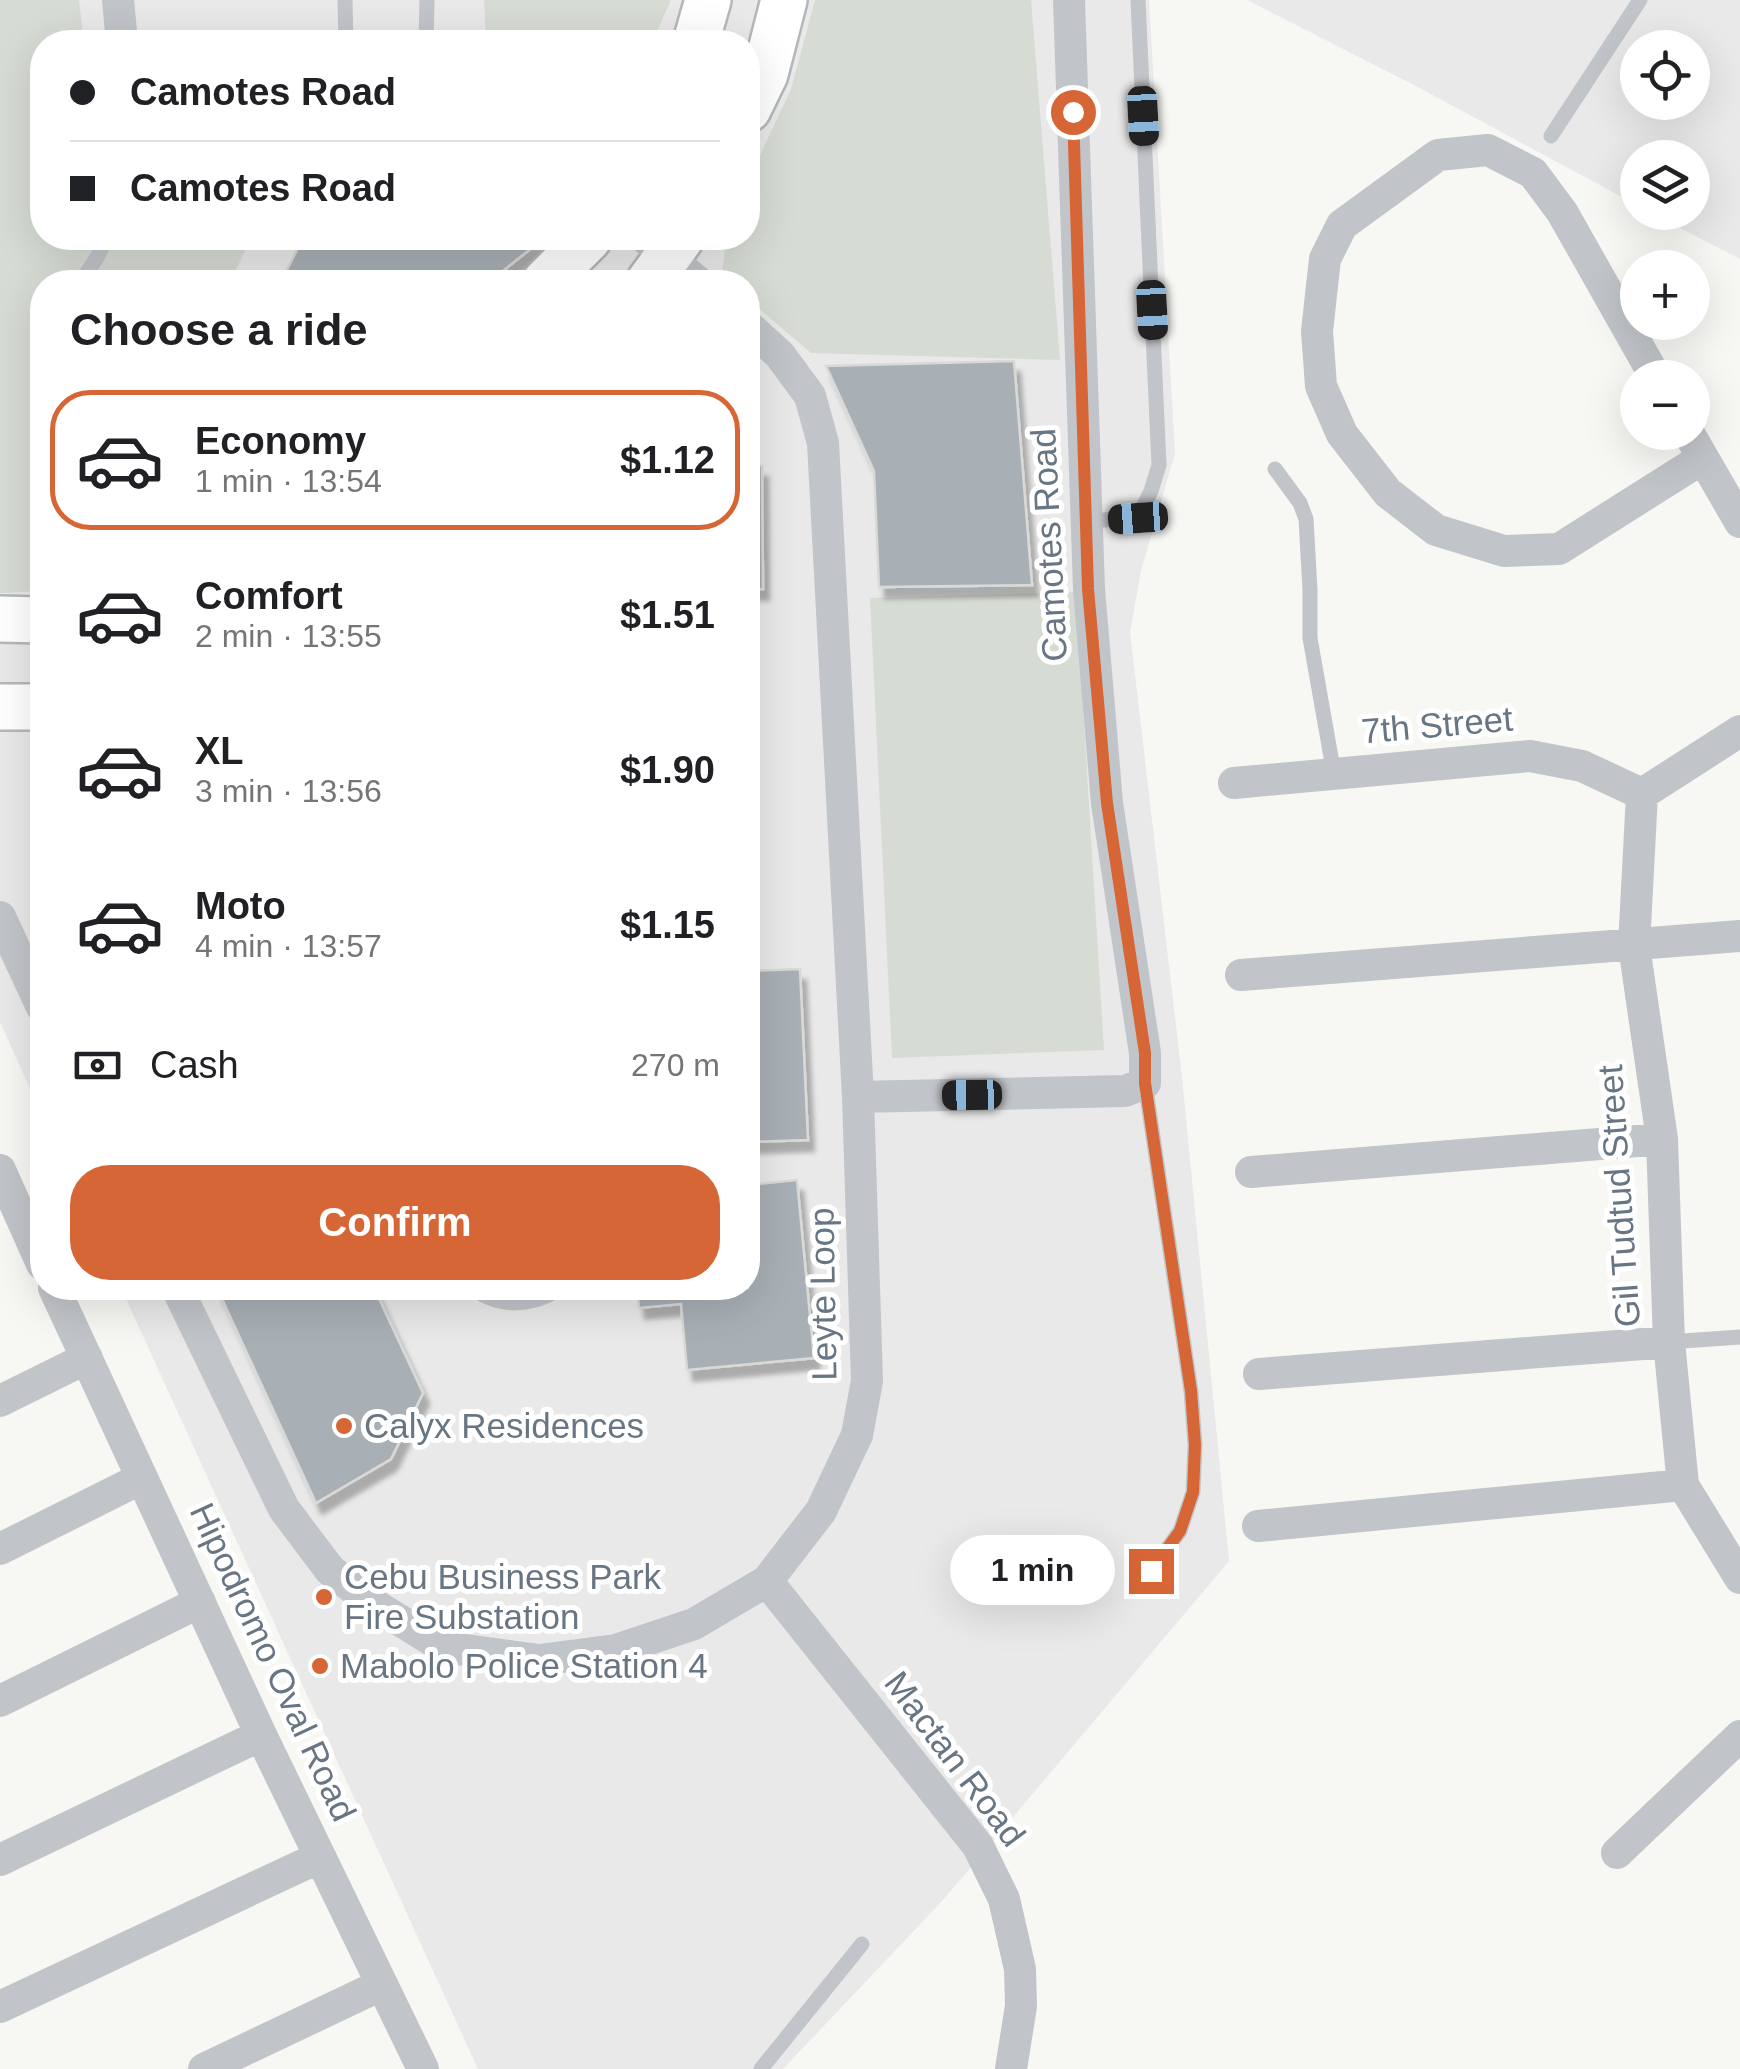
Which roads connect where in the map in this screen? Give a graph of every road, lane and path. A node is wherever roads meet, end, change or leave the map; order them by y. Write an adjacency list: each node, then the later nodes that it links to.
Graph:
1 (118, 0): 9 (street)
2 (344, 0): 10 (lane)
3 (428, 0): 11 (lane)
4 (708, 0): 12 (street)
5 (784, 0): 13 (street)
6 (1069, 0): 22 (street, Camotes Road)
7 (1138, 0): 22 (lane)
8 (1640, 0): 14 (lane)
9 (121, 30)
10 (345, 30)
11 (427, 30)
12 (699, 30)
13 (760, 85)
14 (1551, 136)
15 (577, 250): 16 (street)
16 (557, 270)
17 (760, 337): 38 (street, Leyte Loop)
18 (1646, 360): 19 (street)
19 (1690, 450)
20 (1697, 450): 23 (street)
21 (1275, 470): 29 (lane)
22 (1085, 521): 37 (street, Camotes Road)
23 (1740, 522)
24 (0, 619): 25 (street)
25 (30, 620)
26 (30, 707): 27 (street)
27 (0, 708)
28 (1740, 731): 31 (street)
29 (1334, 774): 30 (street, 7th Street); 31 (street, 7th Street)
30 (1234, 783)
31 (1642, 794): 34 (street, Gil Tudtud Street)
32 (1, 921): 36 (street)
33 (1740, 936): 34 (street)
34 (1634, 946): 35 (street); 39 (street, Gil Tudtud Street)
35 (1241, 975)
36 (30, 982)
37 (1145, 1083): 38 (street); 54 (lane, Camotes Road)
38 (858, 1098): 56 (street, Leyte Loop)
39 (1662, 1139): 41 (street); 46 (street, Gil Tudtud Street)
40 (0, 1170): 42 (street)
41 (1251, 1172)
42 (13, 1234)
43 (60, 1300): 47 (street, Hipodromo Oval Road)
44 (184, 1300): 56 (street, Leyte Loop)
45 (1740, 1337): 46 (lane)
46 (1669, 1342): 48 (street); 51 (street, Gil Tudtud Street)
47 (87, 1358): 49 (street); 50 (street, Hipodromo Oval Road)
48 (1259, 1374)
49 (0, 1401)
50 (142, 1478): 53 (street); 57 (street, Hipodromo Oval Road)
51 (1683, 1485): 52 (street); 55 (street, Gil Tudtud Street)
52 (1258, 1526)
53 (0, 1549)
54 (1151, 1571)
55 (1740, 1578)
56 (767, 1581): 70 (street, Mactan Road)
57 (200, 1602): 58 (street); 59 (street, Hipodromo Oval Road)
58 (0, 1702)
59 (261, 1735): 62 (street, Hipodromo Oval Road); 63 (street)
60 (1740, 1736): 61 (street)
61 (1617, 1854)
62 (320, 1856): 65 (street, Hipodromo Oval Road); 66 (street)
63 (0, 1860)
64 (862, 1944): 69 (lane)
65 (381, 1985): 67 (street); 68 (street, Hipodromo Oval Road)
66 (0, 2007)
67 (204, 2069)
68 (424, 2069)
69 (761, 2069)
70 (1011, 2069)

